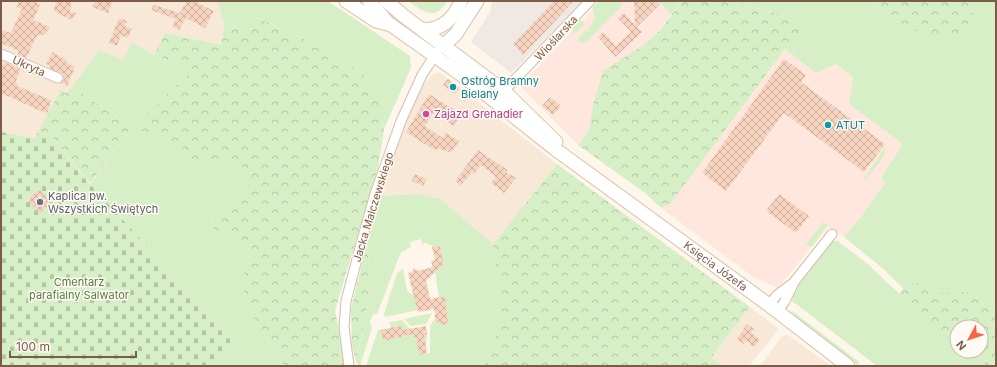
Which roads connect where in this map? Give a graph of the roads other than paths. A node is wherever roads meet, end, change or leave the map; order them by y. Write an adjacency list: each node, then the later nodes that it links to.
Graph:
1 (346, 1): 7 (main road, Księcia Józefa)
2 (369, 1): 7 (main road)
3 (386, 1): 8 (main road, Księcia Józefa)
4 (462, 1): 8 (main road)
5 (477, 1): 9 (main road)
6 (590, 1): 14 (street, Wioślarska)
7 (391, 26): 11 (main road, Księcia Józefa)
8 (422, 30): 9 (main road, Księcia Józefa)
9 (444, 45): 11 (street); 14 (main road, Księcia Józefa)
10 (1, 54): 12 (street, Ukryta)
11 (434, 55): 13 (main road, Księcia Józefa); 19 (street, Jacka Malczewskiego)
12 (58, 78)
13 (477, 87): 14 (street); 15 (main road, Księcia Józefa)
14 (504, 91): 15 (street); 16 (main road, Księcia Józefa)
15 (506, 111): 16 (main road, Księcia Józefa)
16 (581, 168): 18 (main road, Księcia Józefa)
17 (832, 234): 18 (street)
18 (774, 308): 20 (main road, Księcia Józefa)
19 (349, 366)
20 (848, 366)

